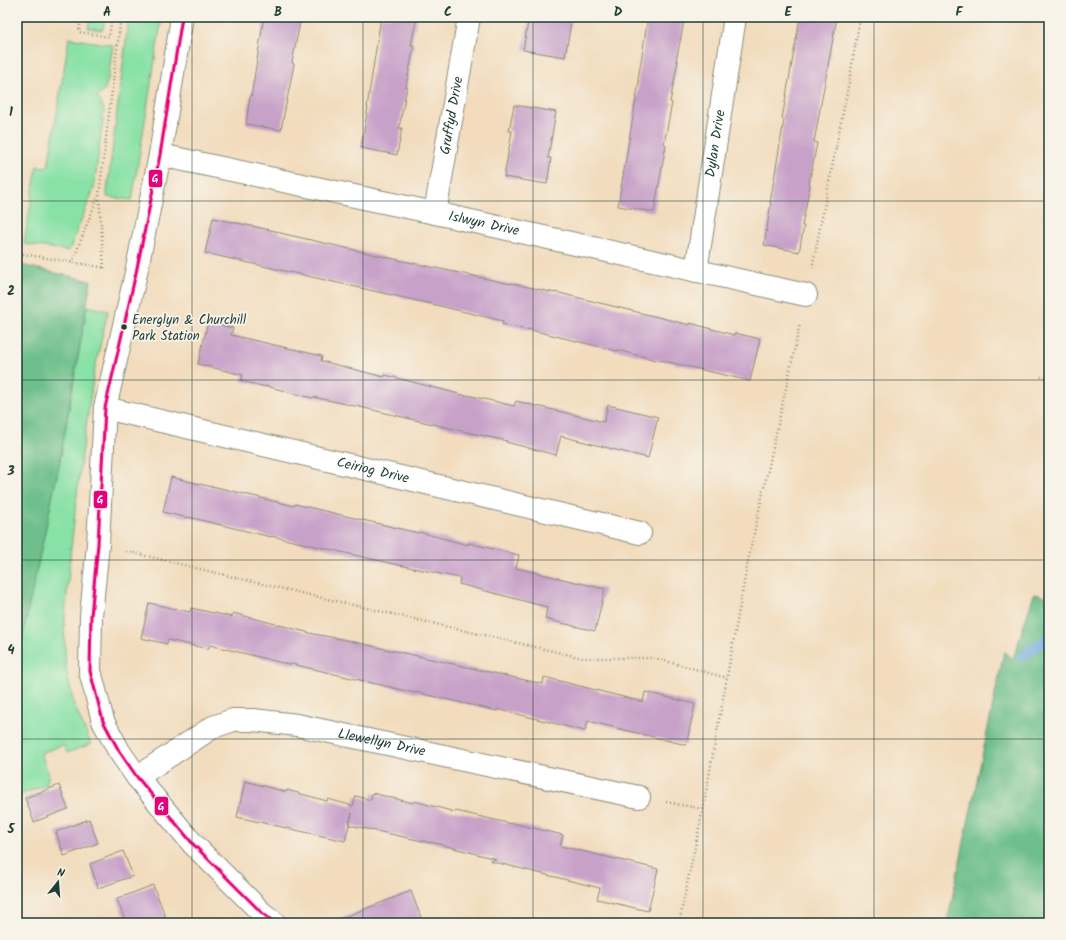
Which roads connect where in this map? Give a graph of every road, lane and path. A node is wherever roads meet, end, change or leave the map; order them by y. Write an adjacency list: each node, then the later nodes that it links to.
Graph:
1 (81, 17): 2 (path)
2 (112, 17)
3 (122, 17): 9 (path)
4 (182, 17): 8 (street)
5 (469, 17): 10 (street, Gruffyd Drive)
6 (735, 17): 14 (street, Dylan Drive)
7 (860, 17): 16 (path)
8 (160, 156): 10 (street, Islwyn Drive); 15 (street)
9 (99, 195): 12 (path); 13 (path)
10 (435, 213): 14 (street, Islwyn Drive)
11 (23, 254): 12 (path)
12 (72, 263): 13 (path)
13 (104, 268): 15 (path)
14 (696, 271): 16 (street, Islwyn Drive)
15 (136, 273): 19 (street)
16 (806, 295): 22 (path)
17 (1041, 377): 18 (path)
18 (1049, 378)
19 (105, 408): 20 (street, Ceiriog Drive); 21 (street)
20 (640, 533)
21 (98, 544): 22 (path); 23 (street)
22 (727, 678): 25 (path)
23 (137, 776): 24 (street, Llewellyn Drive); 26 (street)
24 (639, 797): 25 (path)
25 (703, 809): 27 (path)
26 (275, 923)
27 (680, 923)

